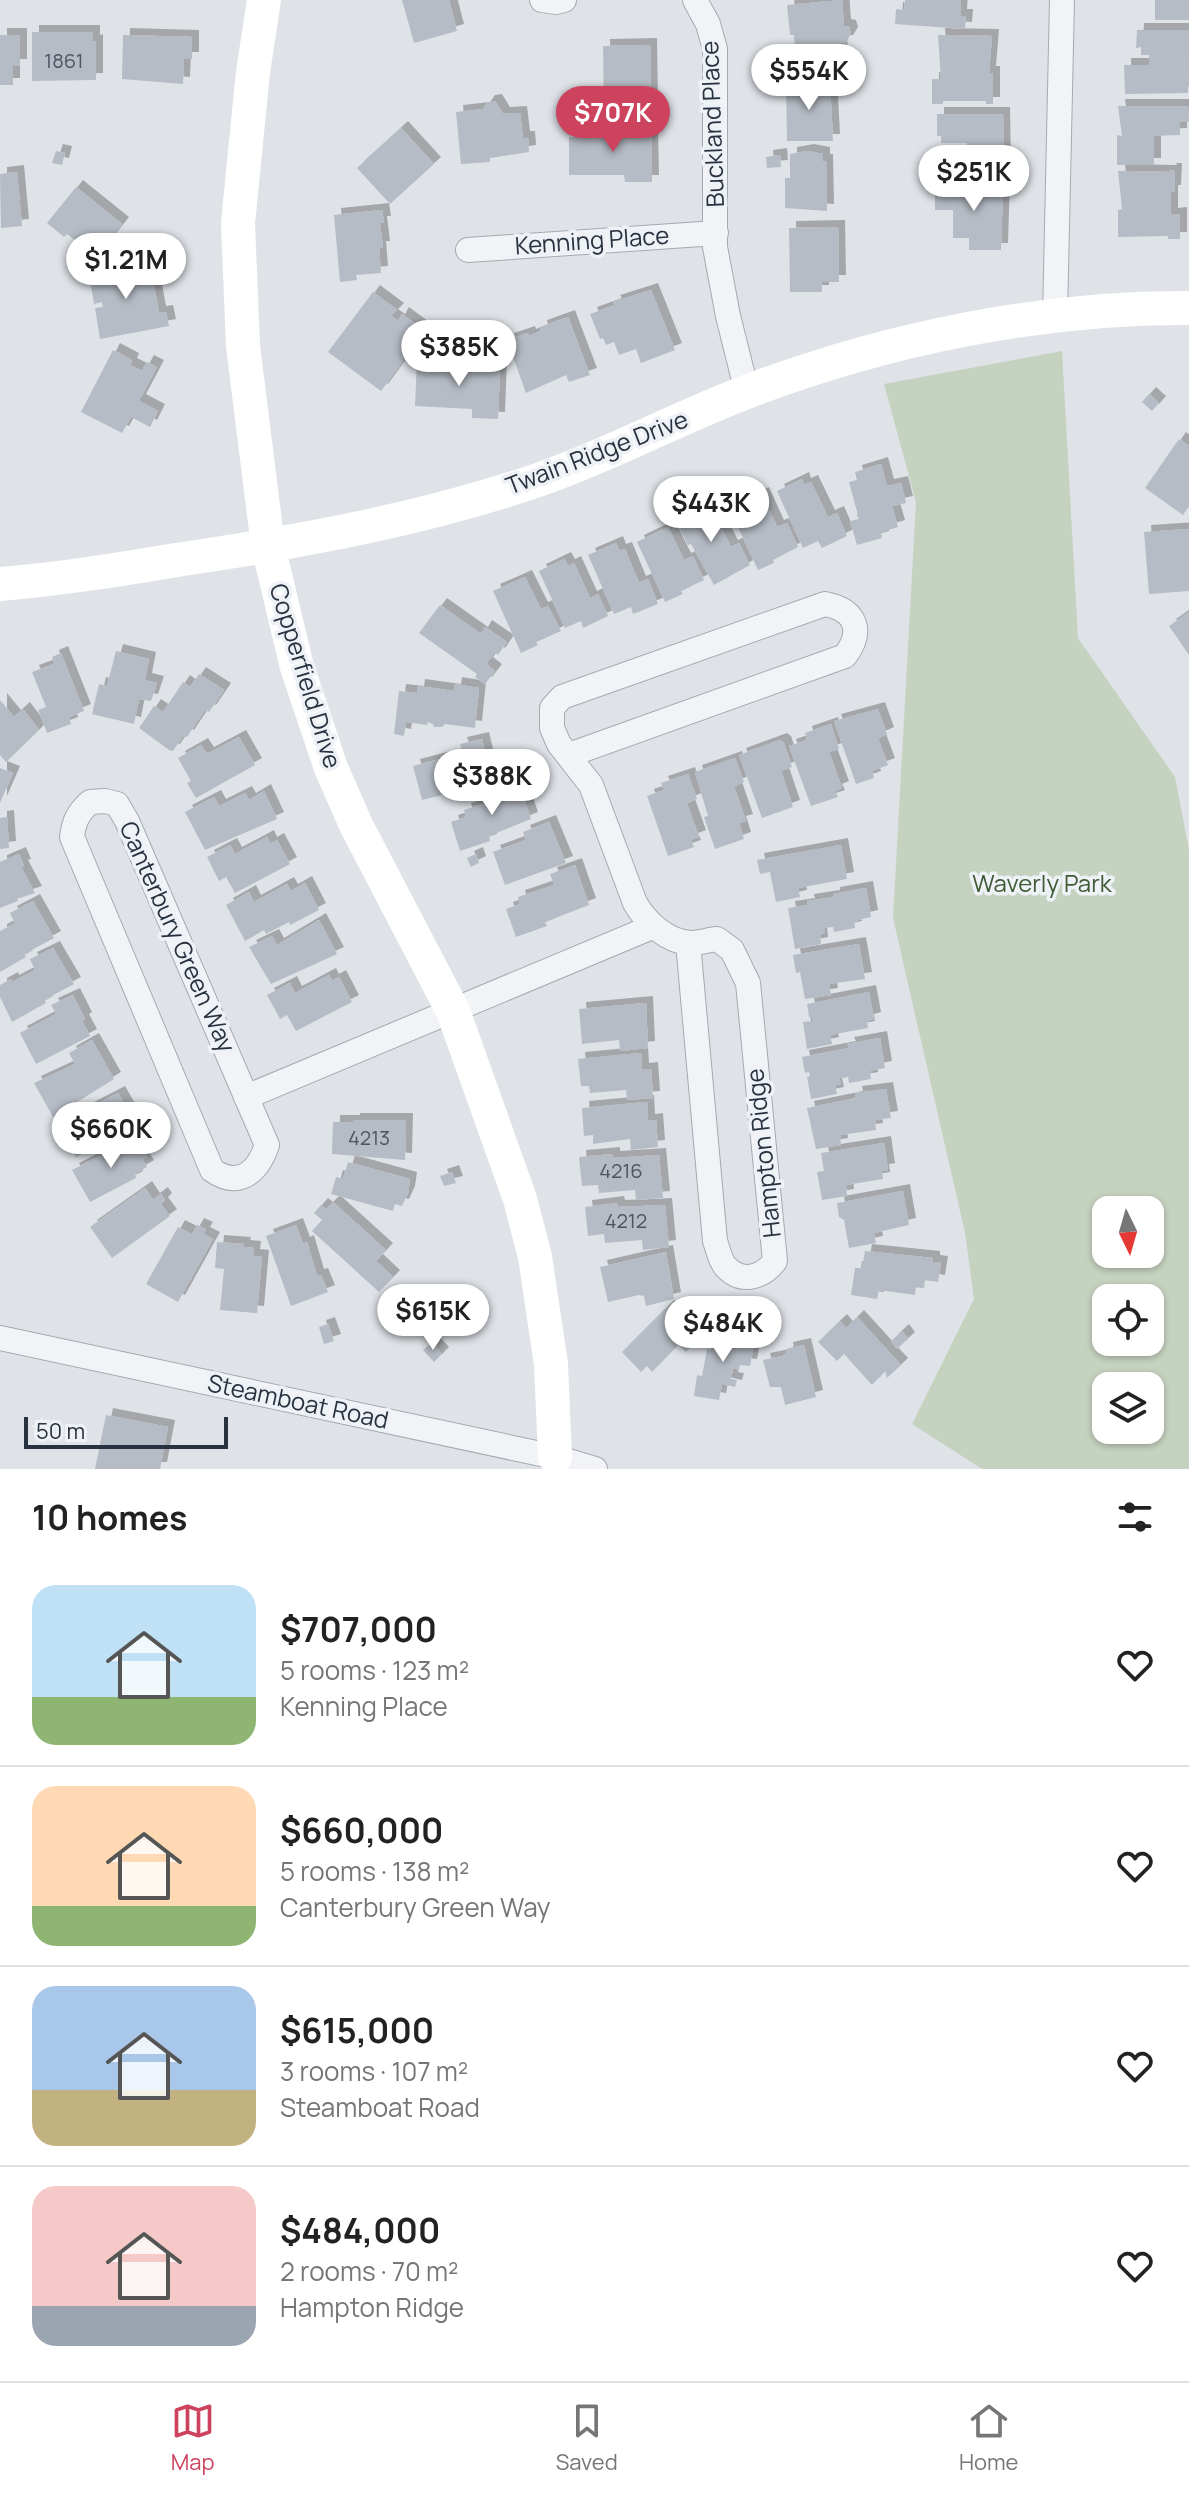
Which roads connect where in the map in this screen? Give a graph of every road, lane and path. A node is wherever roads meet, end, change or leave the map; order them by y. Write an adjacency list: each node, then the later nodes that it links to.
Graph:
1 (264, 0): 11 (street, Copperfield Drive)
2 (542, 0): 3 (street)
3 (564, 0)
4 (695, 0): 6 (street, Buckland Place)
5 (1062, 0): 9 (street)
6 (716, 233): 7 (street, Kenning Place); 10 (street, Buckland Place)
7 (468, 250)
8 (1189, 308): 9 (street, Twain Ridge Drive)
9 (1055, 317): 10 (street, Twain Ridge Drive)
10 (747, 392): 11 (street, Twain Ridge Drive)
11 (268, 546): 12 (street, Twain Ridge Drive); 16 (street, Copperfield Drive)
12 (0, 584)
13 (569, 755): 13 (street); 14 (street)
14 (652, 927): 15 (street, Hampton Ridge); 16 (street)
15 (688, 943): 15 (street, Hampton Ridge)
16 (453, 1011): 17 (street); 19 (street, Copperfield Drive)
17 (246, 1097): 17 (street, Canterbury Green Way)
18 (0, 1338): 19 (street, Steamboat Road)
19 (555, 1457): 20 (street, Steamboat Road)
20 (595, 1469)

